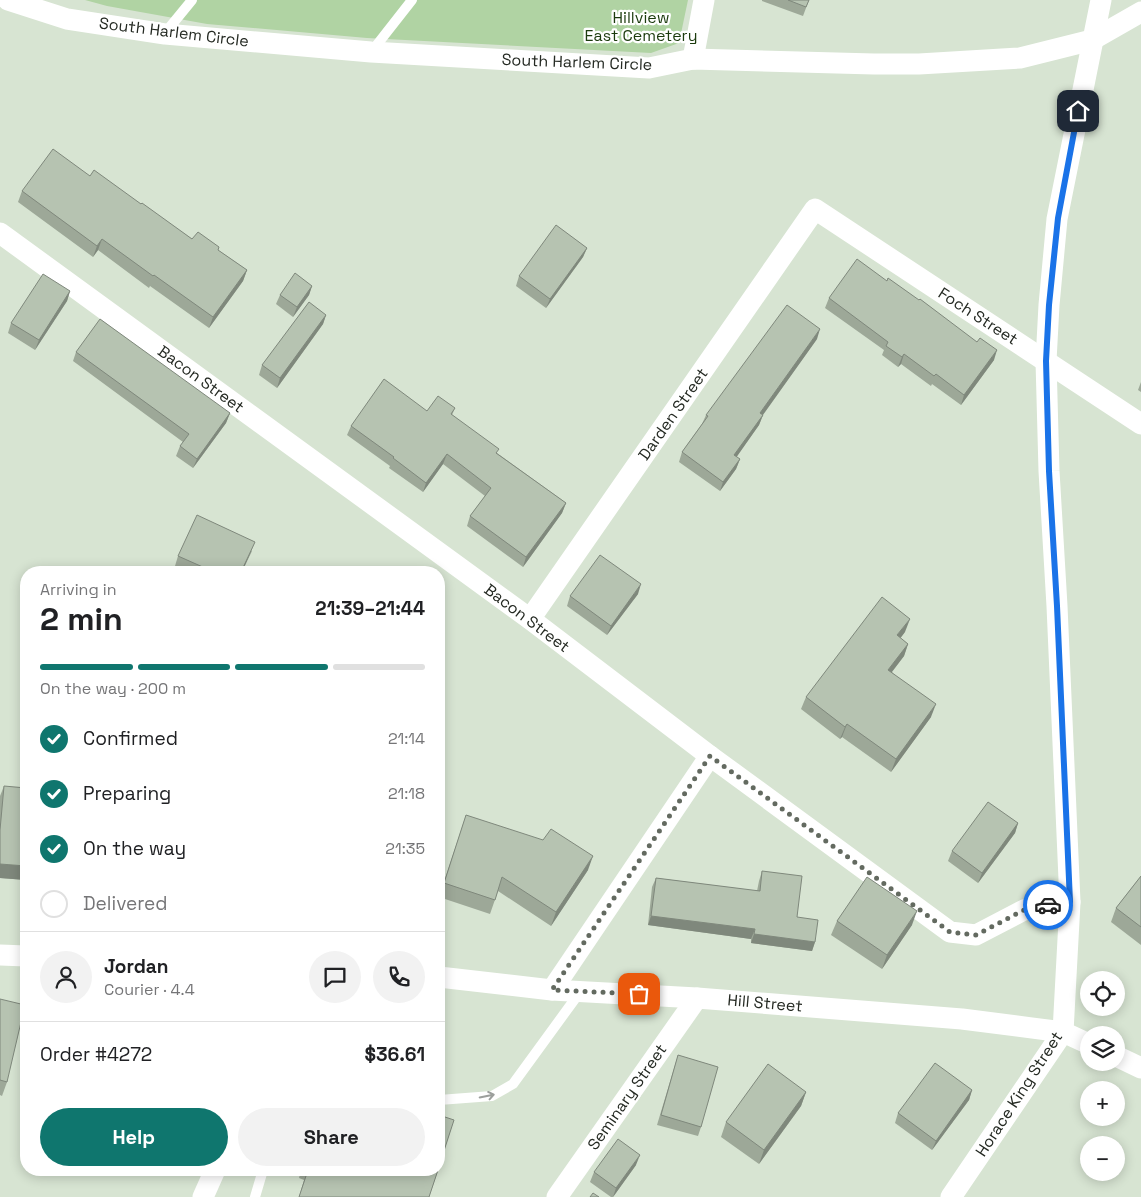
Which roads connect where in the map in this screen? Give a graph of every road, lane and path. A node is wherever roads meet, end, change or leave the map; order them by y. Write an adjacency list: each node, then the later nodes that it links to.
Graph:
1 (8, 0): 7 (street, South Harlem Circle)
2 (192, 0): 7 (lane)
3 (412, 0): 9 (lane)
4 (704, 0): 10 (street)
5 (1101, 0): 8 (street, Horace King Street)
6 (1141, 12): 8 (street, South Harlem Circle)
7 (165, 34): 9 (street, South Harlem Circle)
8 (1092, 40): 10 (street, South Harlem Circle); 13 (street, Horace King Street)
9 (371, 52): 10 (street, South Harlem Circle)
10 (693, 59)
11 (815, 210): 13 (street, Foch Street); 15 (street, Darden Street)
12 (0, 233): 15 (street, Bacon Street)
13 (1046, 361): 14 (street, Foch Street); 17 (street, Horace King Street)
14 (1141, 424)
15 (530, 620): 16 (street, Bacon Street)
16 (710, 756): 17 (street, Bacon Street); 21 (street)
17 (1070, 902): 24 (street, Horace King Street)
18 (0, 955): 19 (street)
19 (20, 956)
20 (445, 978): 21 (street, Hill Street)
21 (552, 990): 22 (street, Hill Street)
22 (580, 991): 23 (street, Hill Street); 28 (lane, one-way to 22)
23 (697, 998): 24 (street, Hill Street); 33 (street, Seminary Street)
24 (1063, 1032): 25 (street, Hill Street); 34 (street, Horace King Street)
25 (1080, 1040)
26 (1125, 1060): 27 (street)
27 (1141, 1068)
28 (445, 1100)
29 (212, 1176): 31 (street)
30 (261, 1176): 32 (lane)
31 (203, 1197)
32 (255, 1197)
33 (557, 1197)
34 (951, 1197)

